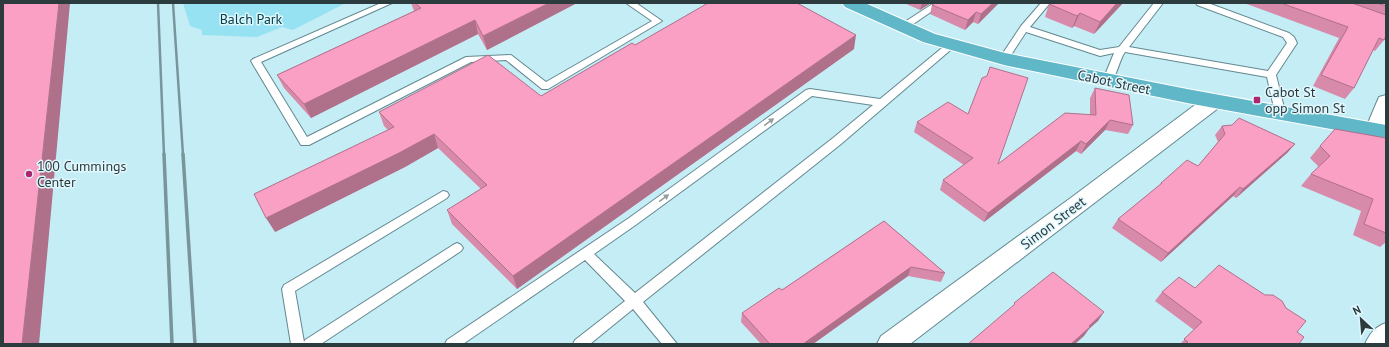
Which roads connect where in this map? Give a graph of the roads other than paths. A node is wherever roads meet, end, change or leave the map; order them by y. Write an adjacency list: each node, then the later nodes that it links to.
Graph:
1 (388, 3): 2 (lane)
2 (630, 3)
3 (851, 3): 8 (highway, Cabot Street)
4 (940, 3): 8 (lane)
5 (1046, 3): 9 (lane)
6 (1159, 3): 11 (lane)
7 (1200, 3): 13 (lane)
8 (903, 27): 10 (highway, Cabot Street)
9 (1024, 28): 11 (lane); 12 (lane)
10 (951, 45): 12 (highway, Cabot Street); 17 (lane)
11 (1123, 49): 13 (lane); 14 (lane)
12 (1004, 59): 14 (highway, Cabot Street)
13 (1270, 75): 18 (lane)
14 (1108, 80): 15 (highway, Cabot Street)
15 (1214, 101): 18 (highway, Cabot Street); 30 (street, Simon Street)
16 (1386, 102): 19 (street)
17 (882, 104): 22 (lane, one-way to 17); 23 (lane)
18 (1280, 112): 19 (highway, Cabot Street)
19 (1381, 131)
20 (443, 194): 25 (lane)
21 (457, 248): 26 (lane)
22 (586, 253): 23 (lane); 27 (lane)
23 (634, 301): 28 (lane); 29 (lane)
24 (1386, 335): 31 (street)
25 (298, 344)
26 (310, 344)
27 (452, 344)
28 (580, 344)
29 (670, 344)
30 (890, 344)
31 (1378, 344)

